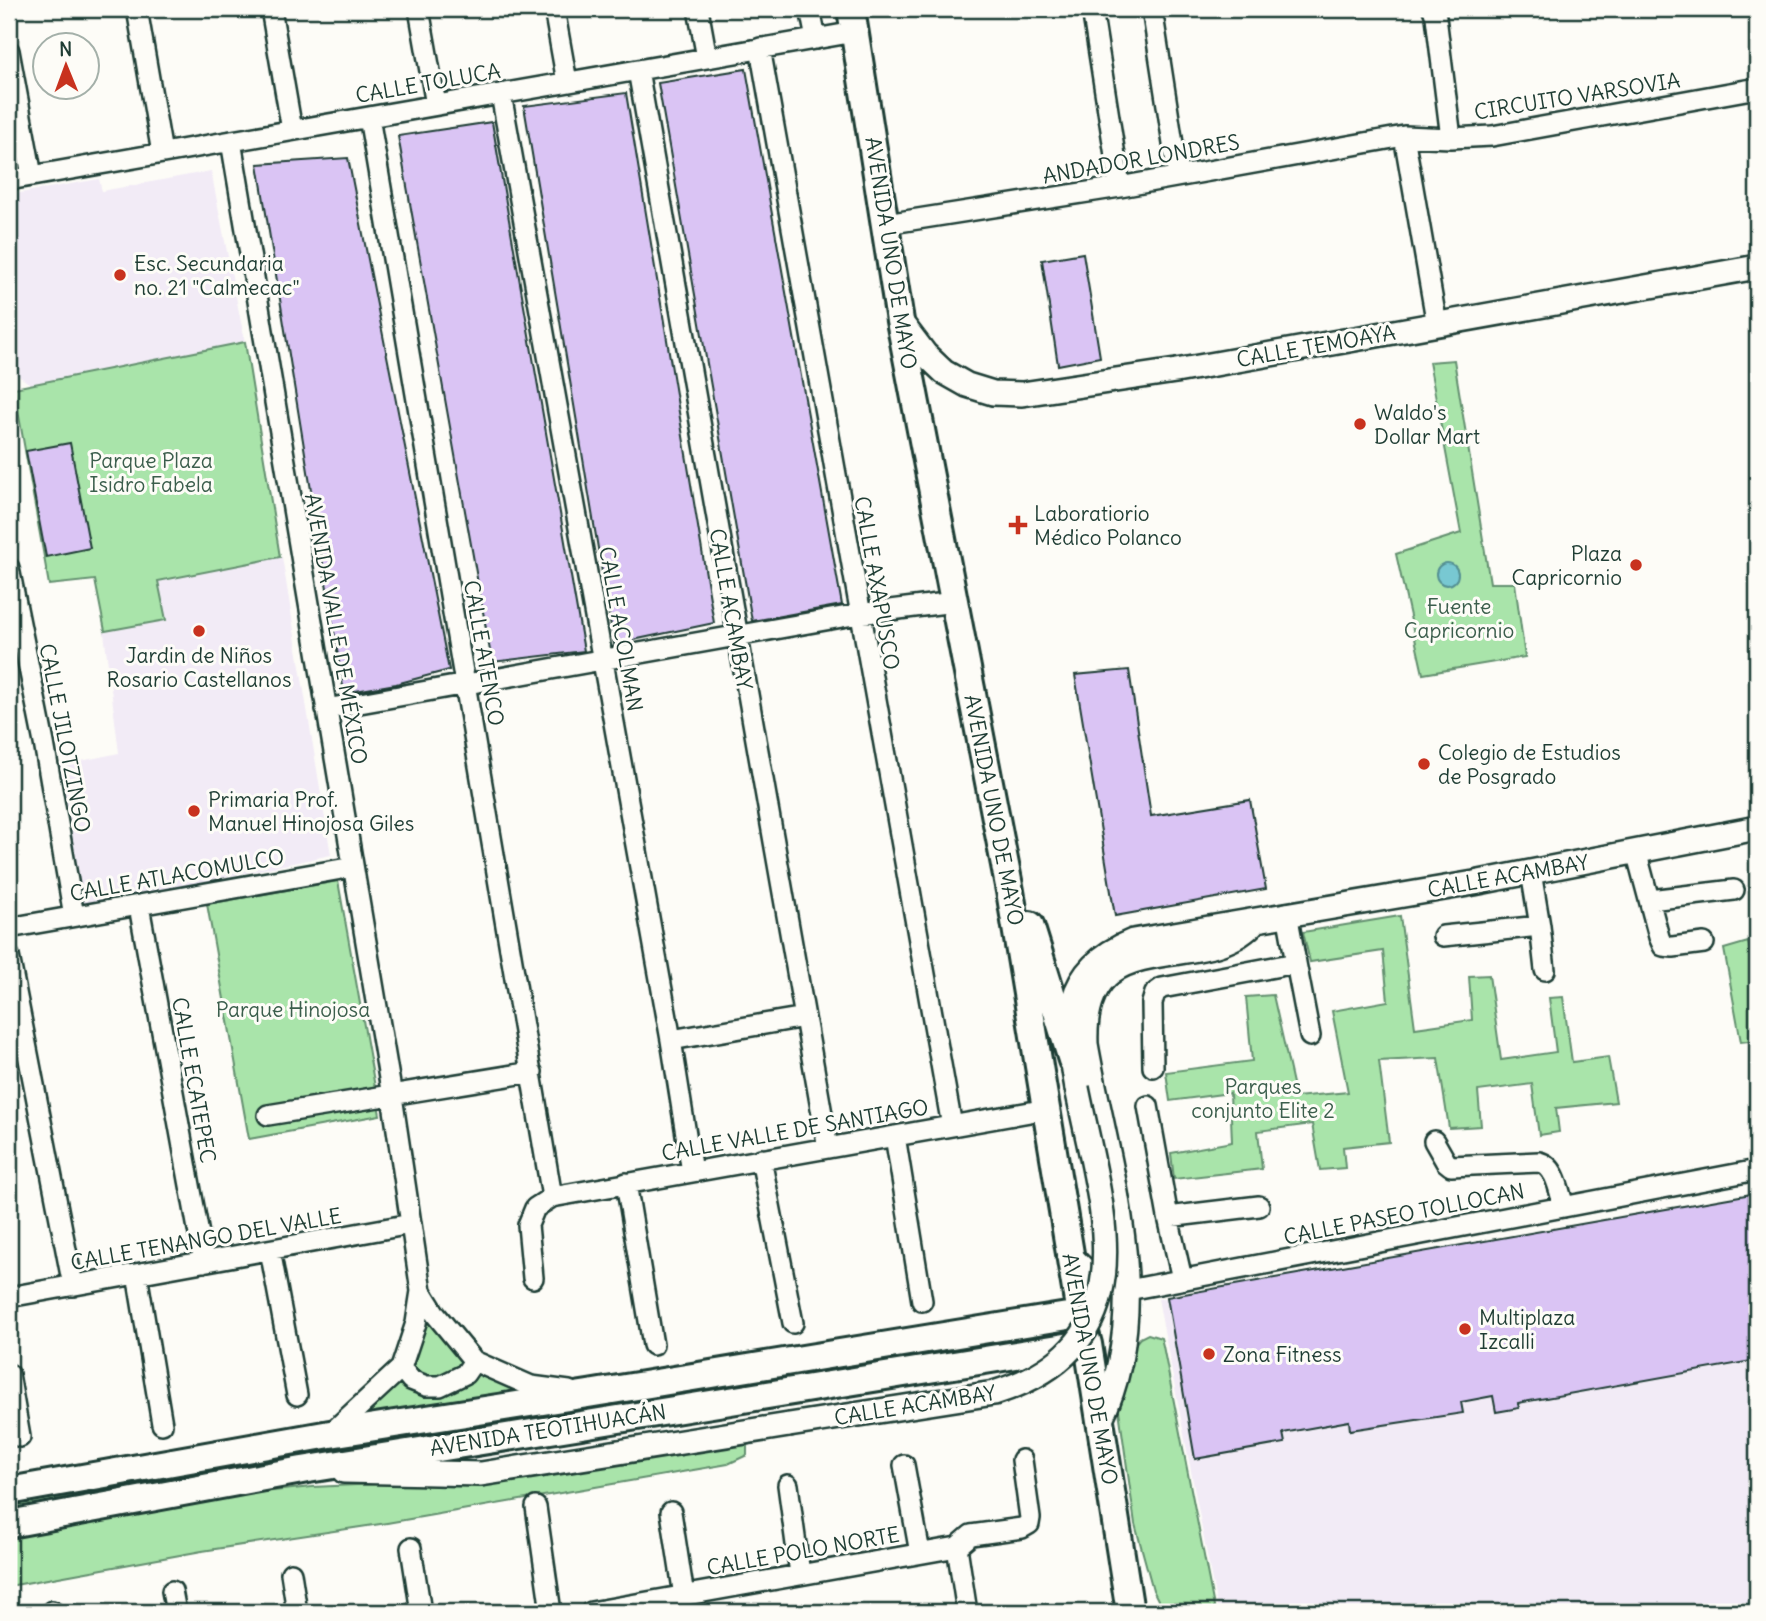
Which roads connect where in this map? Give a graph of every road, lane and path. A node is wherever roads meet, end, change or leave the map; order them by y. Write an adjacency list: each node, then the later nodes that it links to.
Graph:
1 (137, 9): 25 (street)
2 (271, 9): 21 (street)
3 (419, 9): 19 (street)
4 (554, 9): 16 (street)
5 (698, 9): 14 (street)
6 (810, 9): 11 (street)
7 (1092, 9): 29 (street)
8 (1152, 9): 27 (street)
9 (1433, 9): 23 (street)
10 (853, 20): 11 (street, CALLE TOLUCA); 30 (main road, AVENIDA UNO DE MAYO)
11 (816, 39): 12 (street, CALLE TOLUCA)
12 (760, 48): 14 (street, CALLE TOLUCA); 36 (street, CALLE AXAPUSCO)
13 (9, 51): 26 (street)
14 (707, 58): 15 (street, CALLE TOLUCA)
15 (638, 70): 16 (street, CALLE TOLUCA); 37 (street, CALLE ACAMBAY)
16 (567, 82): 18 (street, CALLE TOLUCA)
17 (1757, 88): 23 (street, CIRCUITO VARSOVIA)
18 (501, 94): 19 (street, CALLE TOLUCA); 38 (street, CALLE ACOLMAN)
19 (436, 105): 20 (street, CALLE TOLUCA)
20 (369, 117): 21 (street, CALLE TOLUCA); 39 (street, CALLE ATENCO)
21 (292, 130): 24 (street, CALLE TOLUCA)
22 (1404, 136): 23 (street, CIRCUITO VARSOVIA); 27 (street, ANDADOR LONDRES); 33 (street)
23 (1451, 138)
24 (231, 141): 25 (street, CALLE TOLUCA); 40 (street, AVENIDA VALLE DE MÉXICO)
25 (162, 153): 26 (street, CALLE TOLUCA)
26 (32, 176): 28 (street, CALLE TOLUCA)
27 (1178, 176): 29 (street, ANDADOR LONDRES)
28 (9, 180)
29 (1120, 187): 30 (street, ANDADOR LONDRES)
30 (886, 224): 32 (main road, AVENIDA UNO DE MAYO)
31 (1757, 267): 33 (street, CALLE TEMOAYA)
32 (900, 321): 33 (street, CALLE TEMOAYA); 35 (main road, AVENIDA UNO DE MAYO)
33 (1437, 325)
34 (9, 568): 50 (street, CALLE JILOTZINGO)
35 (954, 602): 36 (street); 43 (main road, AVENIDA UNO DE MAYO)
36 (859, 614): 37 (street); 69 (street, CALLE AXAPUSCO)
37 (736, 636): 38 (street); 59 (street, CALLE ACAMBAY)
38 (603, 660): 39 (street); 61 (street, CALLE ACOLMAN)
39 (466, 684): 40 (street); 64 (street, CALLE ATENCO)
40 (326, 709): 44 (street, AVENIDA VALLE DE MÉXICO)
41 (1757, 828): 42 (street, CALLE ACAMBAY)
42 (1636, 851): 45 (street, CALLE ACAMBAY); 47 (street)
43 (1004, 863): 62 (main road); 67 (main road, AVENIDA UNO DE MAYO)
44 (353, 867): 48 (street, CALLE ATLACOMULCO); 65 (street, AVENIDA VALLE DE MÉXICO)
45 (1531, 872): 49 (street, CALLE ACAMBAY); 52 (street)
46 (1734, 890): 47 (street)
47 (1650, 900): 55 (street)
48 (139, 905): 50 (street, CALLE ATLACOMULCO); 84 (street, CALLE ECATEPEC)
49 (1286, 913): 51 (street, CALLE ACAMBAY); 57 (street)
50 (74, 916): 53 (street, CALLE ATLACOMULCO)
51 (1257, 918): 62 (street, CALLE ACAMBAY); 89 (street, CALLE ACAMBAY)
52 (1540, 926): 54 (street); 58 (street)
53 (9, 928)
54 (1443, 936)
55 (1704, 943)
56 (9, 956): 88 (street)
57 (1296, 963): 60 (street); 63 (street)
58 (1545, 970)
59 (805, 1017): 61 (street); 72 (street, CALLE ACAMBAY)
60 (1310, 1036)
61 (671, 1040): 75 (street, CALLE ACOLMAN)
62 (1072, 1060): 110 (street, CALLE ACAMBAY, bridge)
63 (1153, 1067)
64 (532, 1072): 65 (street); 77 (street, CALLE ATENCO)
65 (392, 1096): 68 (street); 81 (street, AVENIDA VALLE DE MÉXICO)
66 (1148, 1106): 80 (street)
67 (1047, 1109): 69 (street, CALLE VALLE DE SANTIAGO); 83 (main road, AVENIDA UNO DE MAYO)
68 (268, 1115)
69 (952, 1126): 70 (street, CALLE VALLE DE SANTIAGO)
70 (895, 1136): 72 (street, CALLE VALLE DE SANTIAGO); 92 (street)
71 (1434, 1141): 79 (street)
72 (828, 1148): 73 (street, CALLE VALLE DE SANTIAGO)
73 (761, 1159): 75 (street, CALLE VALLE DE SANTIAGO); 94 (street)
74 (1757, 1170): 79 (street, CALLE PASEO TOLLOCAN)
75 (692, 1172): 76 (street, CALLE VALLE DE SANTIAGO)
76 (626, 1184): 77 (street, CALLE VALLE DE SANTIAGO); 97 (street)
77 (552, 1197): 86 (street)
78 (1259, 1206): 80 (street)
79 (1564, 1206): 87 (street, CALLE PASEO TOLLOCAN)
80 (1168, 1217): 87 (street)
81 (411, 1224): 82 (street, CALLE TENANGO DEL VALLE); 90 (street, AVENIDA VALLE DE MÉXICO)
82 (270, 1250): 84 (street, CALLE TENANGO DEL VALLE); 103 (street)
83 (1070, 1254): 89 (street); 93 (main road, AVENIDA UNO DE MAYO)
84 (204, 1262): 85 (street, CALLE TENANGO DEL VALLE)
85 (137, 1274): 88 (street, CALLE TENANGO DEL VALLE); 105 (street)
86 (533, 1278)
87 (1182, 1279): 89 (street, CALLE PASEO TOLLOCAN)
88 (73, 1286): 91 (street, CALLE TENANGO DEL VALLE)
89 (1128, 1290): 104 (street, CALLE ACAMBAY)
90 (421, 1291): 98 (street, AVENIDA VALLE DE MÉXICO); 99 (street, AVENIDA VALLE DE MÉXICO)
91 (9, 1297)
92 (922, 1301)
93 (1080, 1314): 95 (main road, AVENIDA TEOTIHUACÁN); 96 (main road, AVENIDA UNO DE MAYO)
94 (793, 1323)
95 (912, 1342): 100 (main road); 102 (main road, AVENIDA TEOTIHUACÁN)
96 (1088, 1344): 100 (main road, AVENIDA TEOTIHUACÁN); 104 (main road, AVENIDA UNO DE MAYO)
97 (653, 1345)
98 (474, 1361): 99 (street); 102 (street, AVENIDA VALLE DE MÉXICO)
99 (401, 1368): 106 (street, AVENIDA VALLE DE MÉXICO)
100 (917, 1370): 110 (main road, AVENIDA TEOTIHUACÁN)
101 (9, 1374): 107 (street)
102 (588, 1394): 106 (main road, AVENIDA TEOTIHUACÁN)
103 (297, 1395)
104 (1100, 1421): 129 (main road, AVENIDA UNO DE MAYO)
105 (162, 1424)
106 (330, 1434): 112 (main road, AVENIDA TEOTIHUACÁN)
107 (20, 1437)
108 (1022, 1460): 116 (street, CALLE POLO NORTE)
109 (904, 1465): 118 (street)
110 (302, 1469): 115 (main road, AVENIDA TEOTIHUACÁN)
111 (788, 1485): 120 (street)
112 (9, 1491)
113 (536, 1507): 126 (street)
114 (671, 1512): 122 (street)
115 (9, 1524)
116 (957, 1547): 118 (street, CALLE POLO NORTE); 128 (street)
117 (411, 1548): 125 (street)
118 (920, 1553): 120 (street, CALLE POLO NORTE)
119 (291, 1573): 124 (street)
120 (800, 1574): 122 (street, CALLE POLO NORTE)
121 (172, 1591): 123 (street)
122 (684, 1596): 127 (street, CALLE POLO NORTE)
123 (176, 1612)
124 (298, 1612)
125 (421, 1612)
126 (551, 1612)
127 (592, 1612)
128 (967, 1612)
129 (1130, 1612)

